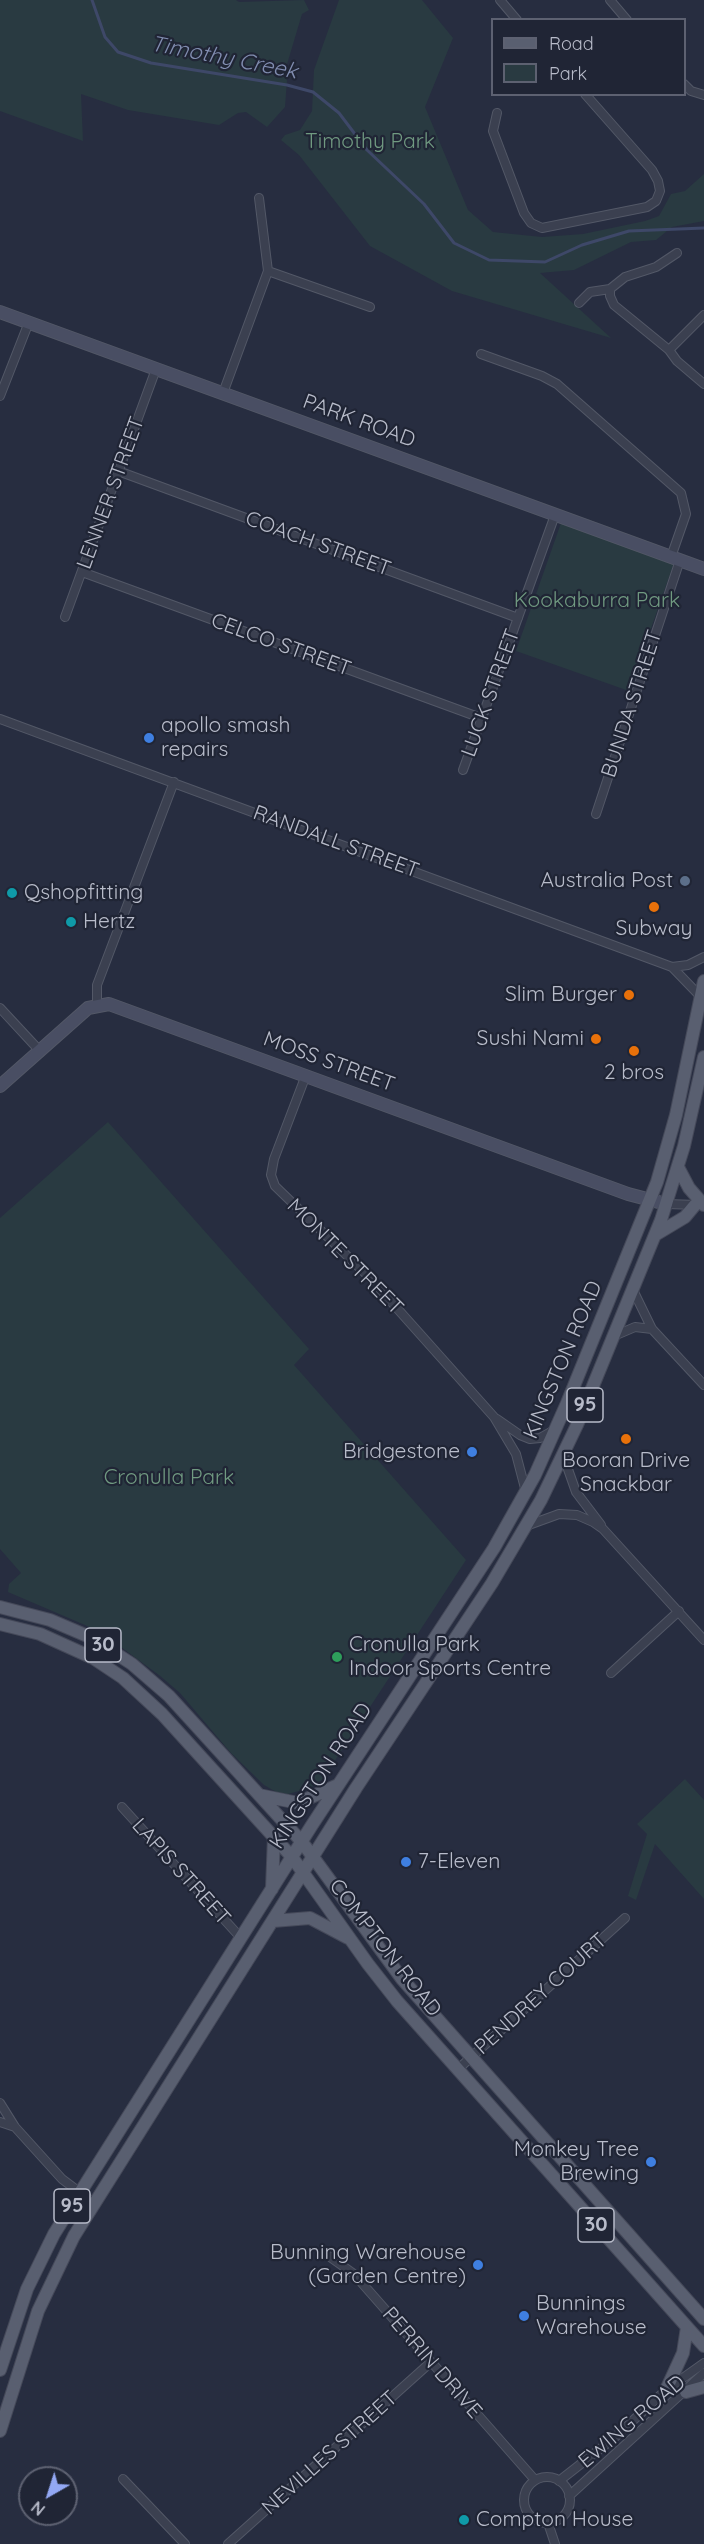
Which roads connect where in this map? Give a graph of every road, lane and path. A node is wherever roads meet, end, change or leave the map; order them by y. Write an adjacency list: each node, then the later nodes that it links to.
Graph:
1 (500, 0): 3 (street)
2 (610, 0): 4 (street)
3 (516, 18)
4 (625, 18)
5 (686, 86): 6 (street)
6 (704, 95)
7 (587, 96): 8 (street)
8 (497, 113)
9 (259, 198): 11 (street)
10 (677, 253): 12 (street)
11 (268, 271): 14 (street); 22 (street)
12 (610, 289): 13 (street); 18 (street)
13 (579, 303)
14 (370, 307)
15 (0, 312): 17 (street, PARK ROAD)
16 (704, 315): 18 (street)
17 (29, 322): 20 (street, PARK ROAD); 23 (street)
18 (669, 350): 21 (street)
19 (481, 354): 26 (street, BUNDA STREET)
20 (156, 369): 22 (street, PARK ROAD); 24 (street, LENNER STREET)
21 (704, 384)
22 (223, 393): 25 (street, PARK ROAD)
23 (0, 396)
24 (118, 471): 28 (street, LENNER STREET); 30 (street, COACH STREET)
25 (555, 515): 26 (street, PARK ROAD); 30 (street, LUCK STREET)
26 (676, 559): 27 (street, PARK ROAD); 35 (street, BUNDA STREET)
27 (704, 569)
28 (82, 572): 29 (street, LENNER STREET); 31 (street, CELCO STREET)
29 (65, 617)
30 (518, 618): 31 (street, LUCK STREET)
31 (481, 718): 33 (street, LUCK STREET)
32 (0, 719): 34 (street, RANDALL STREET)
33 (463, 770)
34 (174, 782): 37 (street, RANDALL STREET); 40 (street)
35 (596, 814)
36 (704, 957): 37 (street)
37 (672, 967): 39 (street, RANDALL STREET)
38 (704, 981): 39 (main road, KINGSTON ROAD / 95)
39 (701, 997): 47 (main road, KINGSTON ROAD / 95)
40 (97, 1004): 42 (street); 44 (street, MOSS STREET)
41 (0, 1008): 42 (street)
42 (39, 1050): 45 (street)
43 (704, 1057): 46 (main road, KINGSTON ROAD / 95)
44 (306, 1075): 47 (street, MOSS STREET); 55 (street, MONTE STREET)
45 (0, 1086)
46 (678, 1167): 48 (main road, KINGSTON ROAD / 95); 49 (main road)
47 (650, 1201): 48 (street, MOSS STREET); 56 (main road, KINGSTON ROAD / 95)
48 (666, 1204): 49 (street); 50 (main road, KINGSTON ROAD / 95)
49 (701, 1205): 50 (main road)
50 (655, 1235): 51 (main road, KINGSTON ROAD / 95)
51 (633, 1290): 52 (street); 53 (main road, KINGSTON ROAD / 95)
52 (652, 1329): 53 (street); 54 (street)
53 (614, 1336): 57 (main road, KINGSTON ROAD / 95)
54 (704, 1385)
55 (494, 1417): 56 (street, MONTE STREET); 58 (street, MONTE STREET)
56 (556, 1429): 58 (main road, KINGSTON ROAD / 95)
57 (563, 1455): 59 (main road, KINGSTON ROAD / 95); 60 (street)
58 (526, 1493): 66 (main road, KINGSTON ROAD / 95)
59 (526, 1526): 60 (street); 72 (main road, KINGSTON ROAD / 95)
60 (603, 1529): 62 (street)
61 (0, 1607): 67 (main road, COMPTON ROAD / 30)
62 (679, 1611): 64 (street); 65 (street)
63 (0, 1624): 69 (main road, COMPTON ROAD / 30)
64 (704, 1640)
65 (611, 1673)
66 (338, 1785): 67 (main road); 70 (main road, KINGSTON ROAD / 95)
67 (259, 1795): 70 (main road, COMPTON ROAD / 30)
68 (122, 1807): 77 (street, LAPIS STREET)
69 (274, 1836): 71 (main road, COMPTON ROAD / 30); 74 (main road)
70 (302, 1842): 71 (main road, KINGSTON ROAD / 95); 72 (main road, COMPTON ROAD / 30)
71 (292, 1857): 73 (main road, COMPTON ROAD / 30); 74 (main road, KINGSTON ROAD / 95)
72 (313, 1857): 73 (main road, KINGSTON ROAD / 95); 79 (main road, COMPTON ROAD / 30)
73 (303, 1872): 76 (main road, KINGSTON ROAD / 95); 78 (main road, COMPTON ROAD / 30)
74 (272, 1889): 77 (main road, KINGSTON ROAD / 95)
75 (625, 1918): 79 (street, PENDREY COURT)
76 (273, 1921): 78 (main road); 85 (main road, KINGSTON ROAD / 95)
77 (241, 1938): 84 (main road, KINGSTON ROAD / 95)
78 (350, 1939): 80 (main road, COMPTON ROAD / 30)
79 (471, 2057): 80 (street, PENDREY COURT); 87 (main road, COMPTON ROAD / 30)
80 (457, 2070): 88 (main road, COMPTON ROAD / 30)
81 (0, 2103): 83 (street)
82 (0, 2122): 83 (street)
83 (15, 2127): 84 (street)
84 (79, 2194): 85 (street); 92 (main road, KINGSTON ROAD / 95)
85 (94, 2203): 97 (main road, KINGSTON ROAD / 95)
86 (323, 2252): 90 (street, PERRIN DRIVE)
87 (704, 2319)
88 (687, 2327): 89 (main road, COMPTON ROAD / 30); 95 (main road)
89 (704, 2346)
90 (431, 2362): 99 (street, PERRIN DRIVE); 104 (street, NEVILLES STREET)
91 (704, 2363): 95 (street, EWING ROAD)
92 (0, 2370)
93 (704, 2373): 96 (street, EWING ROAD)
94 (704, 2387): 96 (main road)
95 (666, 2390): 100 (street, EWING ROAD)
96 (686, 2392): 101 (street, EWING ROAD)
97 (0, 2431)
98 (123, 2479): 103 (street)
99 (535, 2480): 100 (street); 102 (street)
100 (559, 2481): 101 (street)
101 (569, 2496): 102 (street)
102 (548, 2523): 105 (street)
103 (185, 2544)
104 (228, 2544)
105 (555, 2544)

